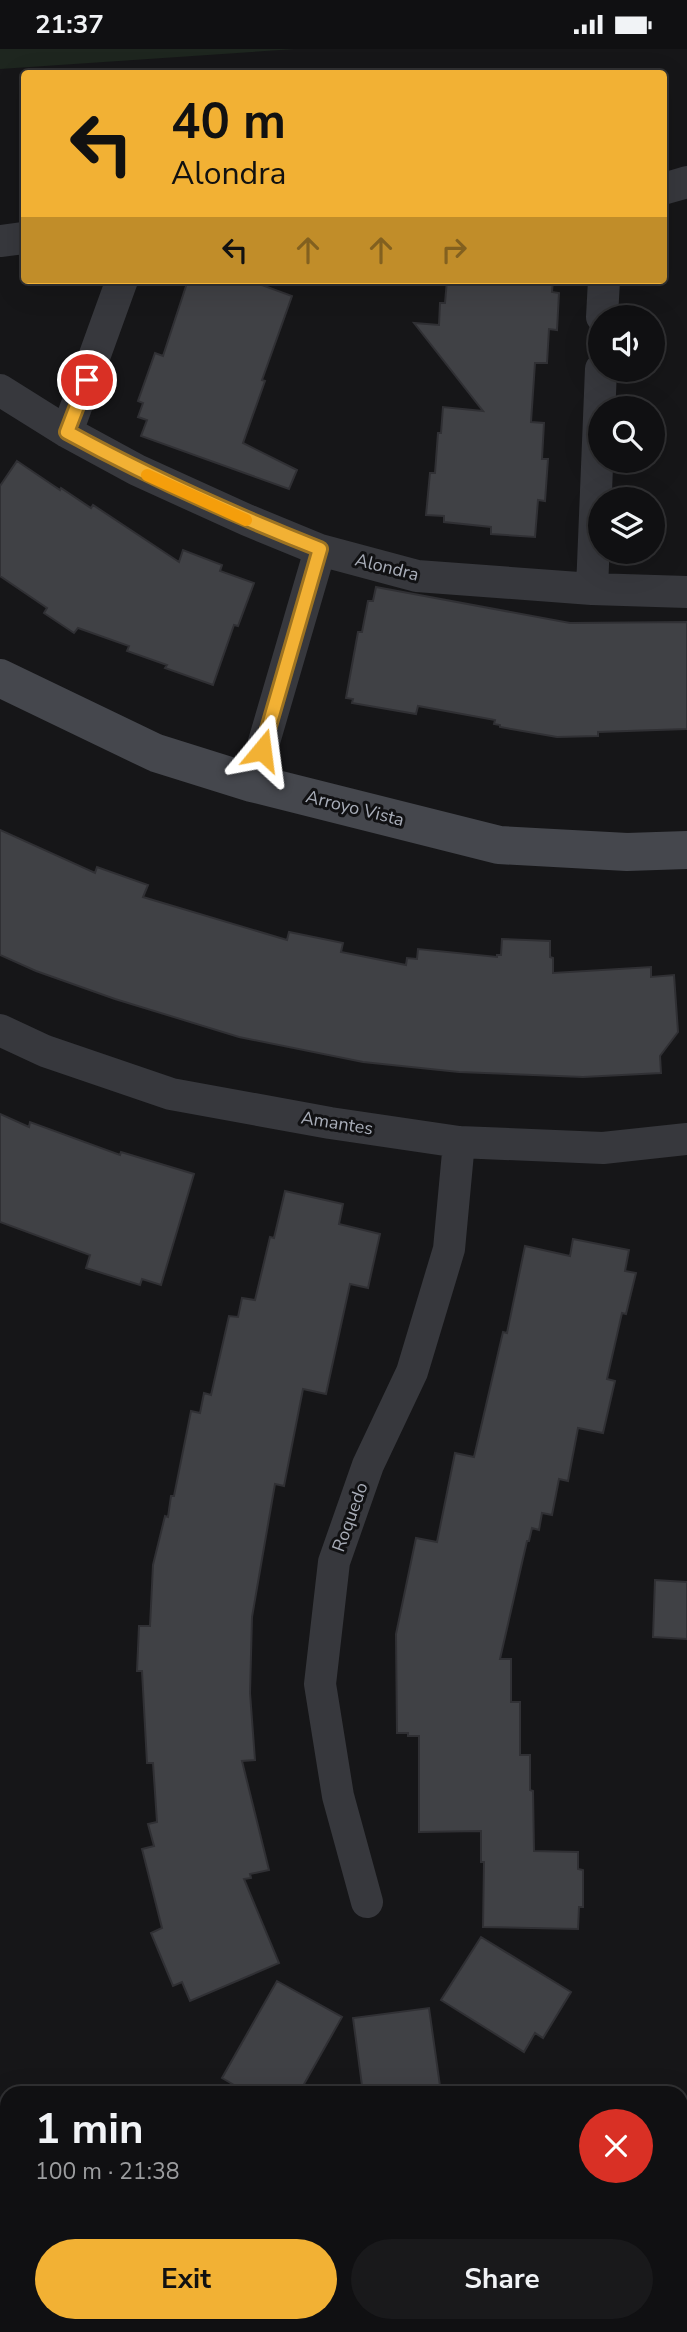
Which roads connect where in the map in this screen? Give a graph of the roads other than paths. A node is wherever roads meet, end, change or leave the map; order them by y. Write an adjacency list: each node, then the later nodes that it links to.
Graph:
1 (687, 182): 2 (street)
2 (667, 189)
3 (21, 238): 4 (street)
4 (0, 241)
5 (121, 284): 10 (street)
6 (604, 284): 7 (street)
7 (603, 305)
8 (600, 382): 12 (street)
9 (0, 390): 10 (street, Alondra)
10 (67, 432): 11 (street, Alondra)
11 (320, 549): 12 (street, Alondra); 15 (street)
12 (592, 589): 13 (street, Alondra)
13 (687, 592)
14 (0, 678): 15 (street, Arroyo Vista)
15 (252, 783): 16 (street, Arroyo Vista)
16 (687, 850)
17 (0, 1030): 19 (street, Amantes)
18 (687, 1139): 19 (street, Amantes)
19 (459, 1142): 20 (street, Roquedo)
20 (368, 1902)

